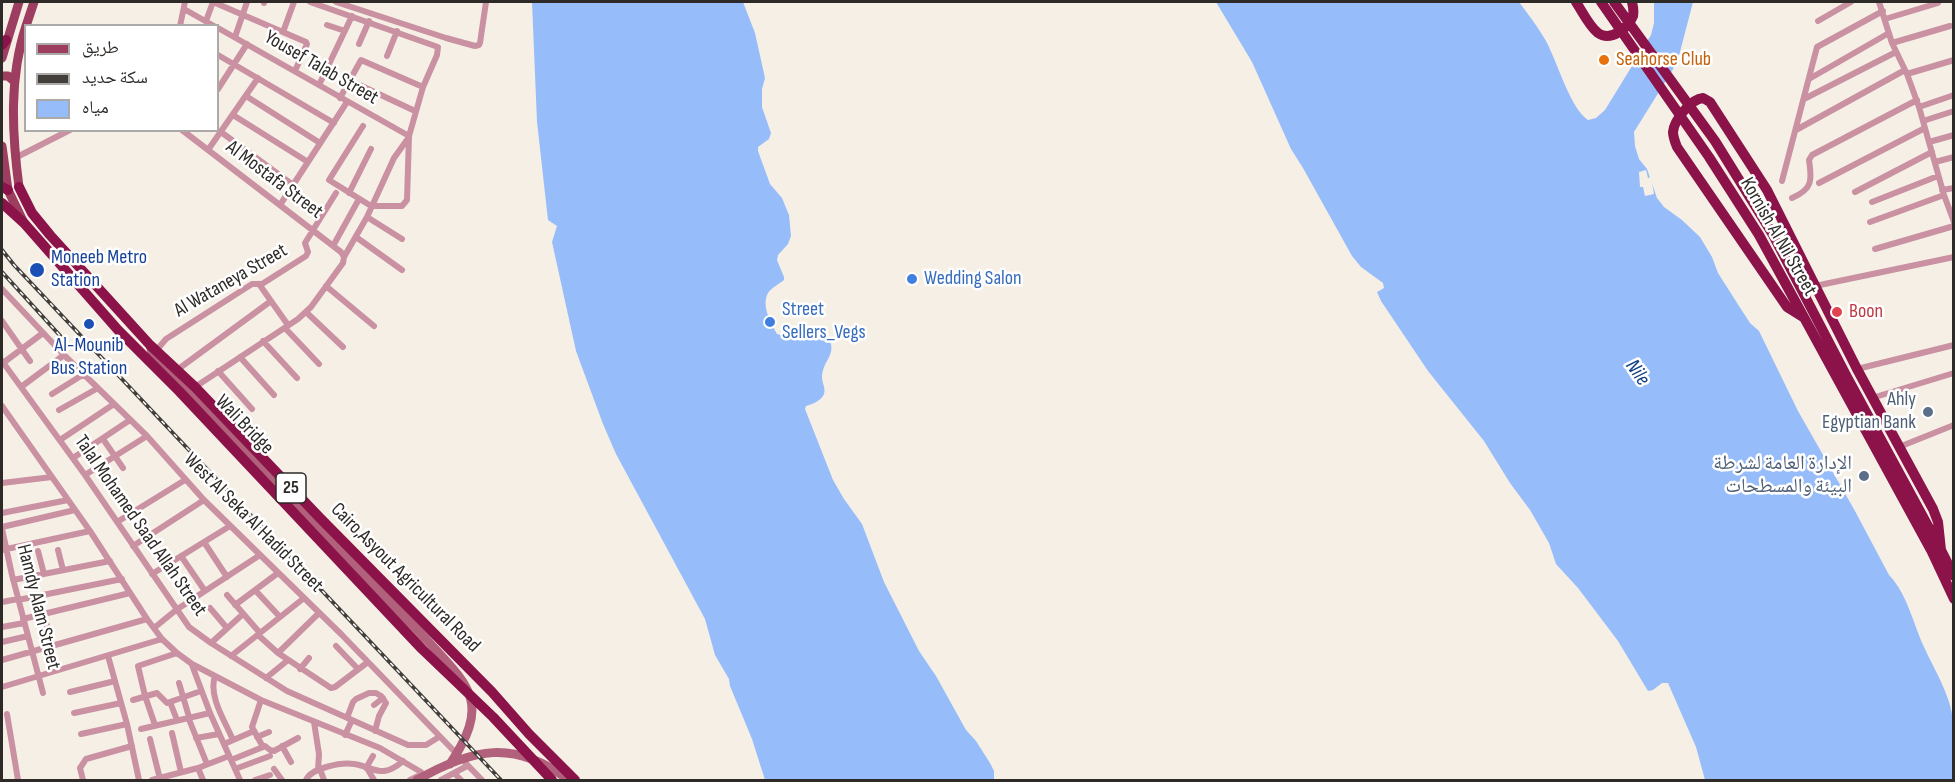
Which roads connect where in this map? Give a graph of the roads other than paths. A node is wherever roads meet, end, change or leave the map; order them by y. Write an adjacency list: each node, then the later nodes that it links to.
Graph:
1 (19, 2): 39 (main road)
2 (34, 2): 24 (main road)
3 (213, 2): 18 (street); 21 (street)
4 (248, 2): 18 (street)
5 (294, 2): 32 (street)
6 (310, 2): 19 (street)
7 (336, 2): 8 (street)
8 (486, 2)
9 (1575, 2): 12 (highway)
10 (1601, 2): 119 (highway, Kornish Al Nil Street)
11 (1614, 2): 140 (highway, Kornish Al Nil Street)
12 (1632, 2)
13 (1851, 2): 23 (street)
14 (1879, 2): 17 (street)
15 (1938, 3): 20 (street)
16 (184, 5): 21 (street); 25 (street)
17 (1882, 11): 20 (street); 50 (street)
18 (243, 15): 32 (street); 35 (street)
19 (352, 16): 22 (street); 30 (street)
20 (1885, 19): 34 (street)
21 (206, 21): 26 (street)
22 (369, 21): 31 (street); 38 (street)
23 (1818, 21)
24 (27, 24)
25 (180, 24)
26 (211, 24)
27 (327, 25): 30 (street)
28 (1950, 26): 36 (street)
29 (219, 31): 35 (street, Yousef Talab Street)
30 (345, 31): 53 (street)
31 (397, 31): 43 (street); 55 (street)
32 (283, 32): 46 (street)
33 (24, 33): 41 (main road)
34 (1889, 33): 36 (street); 50 (street)
35 (235, 37): 37 (street, Yousef Talab Street)
36 (1892, 43): 40 (street)
37 (247, 44): 45 (street); 46 (street, Yousef Talab Street)
38 (359, 44)
39 (3, 49): 41 (main road)
40 (1896, 52): 47 (street); 59 (street)
41 (18, 55): 52 (main road)
42 (219, 56): 45 (street)
43 (387, 56)
44 (1953, 60): 47 (street)
45 (234, 64): 49 (street); 54 (street)
46 (295, 70): 53 (street, Yousef Talab Street)
47 (1906, 72): 61 (street); 68 (street)
48 (2, 76): 52 (main road)
49 (258, 78): 57 (street); 65 (street)
50 (1809, 79): 59 (street)
51 (349, 80): 55 (street); 58 (street); 62 (street)
52 (14, 81): 81 (main road)
53 (319, 85): 58 (street, Yousef Talab Street)
54 (219, 87)
55 (423, 87): 62 (street)
56 (1953, 95): 61 (street)
57 (246, 96): 64 (street); 75 (street)
58 (340, 98): 60 (street, Yousef Talab Street)
59 (1804, 99): 68 (street)
60 (347, 102): 65 (street); 73 (street, Yousef Talab Street)
61 (1918, 104): 66 (street); 95 (street)
62 (415, 111): 73 (street)
63 (1953, 111): 66 (street)
64 (232, 115): 71 (street); 82 (street)
65 (334, 123): 75 (street)
66 (1924, 124): 74 (street); 86 (street)
67 (363, 126): 93 (street)
68 (1796, 130): 85 (street)
69 (66, 132): 81 (street)
70 (187, 132): 78 (street, Al Mostafa Street)
71 (221, 132): 78 (street); 87 (street)
72 (1953, 135): 74 (street)
73 (409, 136): 100 (street); 100 (street)
74 (1929, 142): 79 (street)
75 (320, 143): 82 (street)
76 (2, 146): 90 (main road)
77 (371, 149): 93 (street)
78 (208, 150): 99 (street, Al Mostafa Street)
79 (1932, 152): 83 (street); 91 (street)
80 (1953, 157): 83 (street)
81 (15, 158): 88 (main road)
82 (308, 162): 87 (street)
83 (1935, 162): 84 (street)
84 (1938, 176): 94 (street); 97 (street)
85 (1782, 181)
86 (1819, 183)
87 (293, 185): 99 (street)
88 (20, 187): 128 (highway, Cairo,Asyout Agricultural Road / 25)
89 (1953, 188): 94 (street)
90 (5, 189): 104 (main road)
91 (1855, 192)
92 (336, 193): 105 (street)
93 (349, 193): 96 (street)
94 (1943, 193): 102 (street); 103 (street)
95 (1792, 198)
96 (359, 199): 100 (street); 108 (street)
97 (1872, 202)
98 (2, 203): 104 (highway, Cairo,Asyout Agricultural Road)
99 (279, 205): 105 (street, Al Mostafa Street)
100 (371, 206): 101 (street)
101 (367, 217): 106 (street); 107 (street)
102 (1953, 221): 109 (street)
103 (1870, 222)
104 (24, 223): 163 (highway, Cairo,Asyout Agricultural Road / 25)
105 (313, 231): 108 (street, Al Mostafa Street); 113 (street, Al Wataneya Street)
106 (356, 237): 110 (street); 112 (street)
107 (402, 239)
108 (333, 246): 110 (street, Al Mostafa Street)
109 (1875, 249)
110 (345, 257): 114 (street)
111 (1953, 257): 115 (street)
112 (402, 270)
113 (259, 284): 117 (street); 128 (street, Al Wataneya Street)
114 (326, 286): 118 (street); 122 (street)
115 (1815, 286): 119 (highway); 134 (highway)
116 (2, 289): 123 (street, West Al Seka Al Hadid Street)
117 (271, 301): 121 (street); 135 (street)
118 (306, 312): 121 (street); 126 (street)
119 (1803, 317): 202 (highway, Kornish Al Nil Street)
120 (2, 321): 127 (street)
121 (286, 326): 124 (street); 132 (street)
122 (374, 326)
123 (43, 333): 127 (street); 129 (street, West Al Seka Al Hadid Street)
124 (263, 342): 130 (street); 139 (street)
125 (1953, 345): 134 (street)
126 (343, 347)
127 (22, 349): 131 (street); 133 (street)
128 (153, 350): 135 (highway, Cairo,Asyout Agricultural Road / 25); 290 (main road, Wali Bridge)
129 (64, 355): 138 (street, West Al Seka Al Hadid Street); 142 (street)
130 (240, 357): 136 (street); 146 (street)
131 (30, 361)
132 (319, 364)
133 (3, 367): 142 (street, Talal Mohamed Saad Allah Street)
134 (1857, 369): 141 (highway)
135 (177, 370): 143 (highway, Cairo,Asyout Agricultural Road / 25)
136 (218, 371): 143 (street); 150 (street)
137 (1953, 373): 147 (street)
138 (84, 374): 144 (street, West Al Seka Al Hadid Street); 145 (street)
139 (297, 378)
140 (1847, 378): 141 (highway); 180 (highway, Kornish Al Nil Street)
141 (1866, 386): 147 (highway)
142 (21, 387): 156 (street, Talal Mohamed Saad Allah Street)
143 (195, 387): 252 (highway, Cairo,Asyout Agricultural Road / 25)
144 (98, 388): 148 (street, West Al Seka Al Hadid Street); 151 (street)
145 (52, 394)
146 (274, 395)
147 (1872, 398): 157 (highway)
148 (114, 404): 152 (street, West Al Seka Al Hadid Street); 156 (street)
149 (2, 406): 162 (street)
150 (252, 409)
151 (59, 410)
152 (130, 420): 154 (street, West Al Seka Al Hadid Street); 155 (street)
153 (1953, 425): 157 (street)
154 (147, 436): 158 (street); 164 (street, West Al Seka Al Hadid Street)
155 (103, 438): 158 (street); 159 (street)
156 (60, 440): 159 (street, Talal Mohamed Saad Allah Street)
157 (1899, 447): 180 (highway)
158 (115, 456): 160 (street); 161 (street)
159 (73, 458): 161 (street, Talal Mohamed Saad Allah Street)
160 (123, 468)
161 (85, 475): 172 (street, Talal Mohamed Saad Allah Street)
162 (52, 477): 165 (street); 166 (street)
163 (261, 477): 258 (highway, Cairo,Asyout Agricultural Road / 25); 290 (main road, Wali Bridge)
164 (185, 480): 167 (street, West Al Seka Al Hadid Street); 172 (street)
165 (2, 483)
166 (68, 500): 168 (street); 169 (street)
167 (204, 500): 173 (street, West Al Seka Al Hadid Street); 177 (street)
168 (36, 506): 170 (street); 171 (street)
169 (75, 510): 171 (street); 175 (street)
170 (2, 513)
171 (39, 518): 174 (street)
172 (117, 522): 177 (street, Talal Mohamed Saad Allah Street)
173 (230, 526): 176 (street); 182 (street, West Al Seka Al Hadid Street)
174 (2, 528): 178 (street, Hamdy Alam Street)
175 (90, 531): 178 (street); 185 (street)
176 (204, 542): 184 (street); 194 (street)
177 (133, 546): 189 (street, Talal Mohamed Saad Allah Street)
178 (4, 549): 192 (street, Hamdy Alam Street)
179 (58, 550): 186 (street)
180 (1941, 550): 191 (highway, Kornish Al Nil Street)
181 (38, 551): 188 (street)
182 (260, 555): 187 (street, West Al Seka Al Hadid Street); 194 (street)
183 (22, 556): 193 (street)
184 (181, 556): 189 (street); 197 (street)
185 (110, 561): 186 (street); 195 (street)
186 (63, 570): 188 (street)
187 (278, 573): 196 (street); 200 (street, West Al Seka Al Hadid Street)
188 (44, 574): 193 (street)
189 (152, 574): 206 (street, Talal Mohamed Saad Allah Street)
190 (2, 576): 192 (street)
191 (1953, 576)
192 (12, 577): 193 (street); 201 (street, Hamdy Alam Street)
193 (26, 577)
194 (227, 577): 197 (street)
195 (122, 579): 198 (street); 201 (street)
196 (255, 590): 204 (street); 209 (street)
197 (205, 591): 206 (street)
198 (130, 593): 210 (street); 211 (street)
199 (227, 595): 204 (street)
200 (304, 598): 207 (street, West Al Seka Al Hadid Street); 209 (street)
201 (18, 599): 203 (street); 211 (street, Hamdy Alam Street)
202 (1953, 599)
203 (2, 602)
204 (235, 604): 208 (street)
205 (210, 608): 215 (street)
206 (174, 612): 214 (street); 220 (street, Talal Mohamed Saad Allah Street)
207 (319, 613): 225 (street); 231 (street, West Al Seka Al Hadid Street)
208 (243, 614): 215 (street); 216 (street)
209 (280, 617): 216 (street)
210 (147, 619): 214 (street); 221 (street)
211 (24, 621): 213 (street); 217 (street, Hamdy Alam Street)
212 (46, 622): 221 (street)
213 (2, 627)
214 (154, 628): 218 (street)
215 (227, 628): 220 (street)
216 (259, 634): 225 (street); 227 (street)
217 (28, 636): 219 (street); 223 (street, Hamdy Alam Street)
218 (162, 639): 224 (street); 226 (street)
219 (2, 642)
220 (211, 643): 227 (street, Talal Mohamed Saad Allah Street)
221 (52, 646): 223 (street)
222 (336, 646): 234 (street)
223 (32, 652): 229 (street); 235 (street, Hamdy Alam Street)
224 (177, 653): 232 (street); 245 (street)
225 (278, 653): 230 (street)
226 (108, 656): 235 (street); 238 (street)
227 (231, 656): 237 (street, Talal Mohamed Saad Allah Street)
228 (309, 658): 233 (street)
229 (2, 660)
230 (288, 660): 233 (street); 237 (street)
231 (368, 662): 234 (street); 240 (street, West Al Seka Al Hadid Street)
232 (192, 664): 236 (street); 242 (street)
233 (300, 669): 234 (street)
234 (358, 669)
235 (38, 676): 241 (street); 244 (street, Hamdy Alam Street)
236 (215, 676): 249 (street); 277 (street)
237 (266, 678): 259 (street, Talal Mohamed Saad Allah Street)
238 (115, 681): 243 (street); 251 (street)
239 (179, 683): 246 (street)
240 (390, 686): 247 (street); 273 (street, West Al Seka Al Hadid Street)
241 (2, 687)
242 (201, 691): 246 (street); 255 (street)
243 (70, 692)
244 (43, 693)
245 (145, 696): 248 (street); 250 (street); 263 (street)
246 (184, 697): 250 (street); 257 (street)
247 (382, 697): 253 (street); 259 (street); 265 (street)
248 (133, 700)
249 (261, 700): 261 (street); 270 (street)
250 (170, 702): 260 (street)
251 (121, 703): 254 (street); 262 (street)
252 (503, 704): 258 (highway); 271 (highway, Cairo,Asyout Agricultural Road / 25)
253 (374, 705)
254 (74, 713)
255 (210, 713): 257 (street); 269 (street)
256 (7, 714): 299 (street)
257 (189, 717): 260 (street); 274 (street)
258 (493, 717): 278 (highway, Cairo,Asyout Agricultural Road / 25)
259 (349, 719): 265 (street, Talal Mohamed Saad Allah Street); 272 (street)
260 (177, 720): 263 (street)
261 (314, 722): 272 (street); 295 (street)
262 (127, 724): 268 (street); 280 (street)
263 (155, 725): 264 (street)
264 (141, 729)
265 (375, 731): 273 (street, Talal Mohamed Saad Allah Street)
266 (269, 732): 270 (street)
267 (172, 733): 296 (street)
268 (81, 734)
269 (219, 734): 274 (street); 279 (street)
270 (256, 734): 277 (street); 282 (street)
271 (529, 734): 278 (highway); 318 (highway, Cairo,Asyout Agricultural Road / 25)
272 (345, 735): 286 (street)
273 (439, 737): 289 (street, West Al Seka Al Hadid Street)
274 (196, 738): 288 (street)
275 (298, 738): 281 (street)
276 (150, 739): 302 (street)
277 (233, 740): 279 (street)
278 (516, 742): 315 (highway, Cairo,Asyout Agricultural Road / 25)
279 (224, 744): 285 (street)
280 (132, 746): 300 (street); 301 (street)
281 (282, 746): 282 (street); 287 (street)
282 (262, 747): 285 (street)
283 (270, 756): 293 (street)
284 (373, 756): 292 (street)
285 (230, 758): 288 (street); 293 (street)
286 (403, 761): 292 (street); 298 (street)
287 (291, 762)
288 (207, 764): 291 (street)
289 (467, 766): 290 (street); 314 (street, West Al Seka Al Hadid Street)
290 (449, 767): 298 (main road, Wali Bridge); 312 (street); 313 (street); 316 (main road, Wali Bridge); 317 (main road, Wali Bridge)
291 (198, 768): 296 (street); 304 (street)
292 (366, 768): 295 (street); 310 (street)
293 (235, 769): 305 (street)
294 (274, 769): 307 (street)
295 (319, 769): 308 (street); 309 (street)
296 (184, 772): 302 (street); 303 (street)
297 (270, 776): 306 (street)
298 (419, 779): 311 (street)
299 (18, 780)
300 (83, 780)
301 (139, 780)
302 (155, 780)
303 (190, 780)
304 (203, 780)
305 (240, 780)
306 (255, 780)
307 (282, 780)
308 (306, 780)
309 (324, 780)
310 (374, 780)
311 (410, 780)
312 (441, 780)
313 (461, 780)
314 (482, 780)
315 (552, 780)
316 (563, 780)
317 (569, 780)
318 (575, 780)

